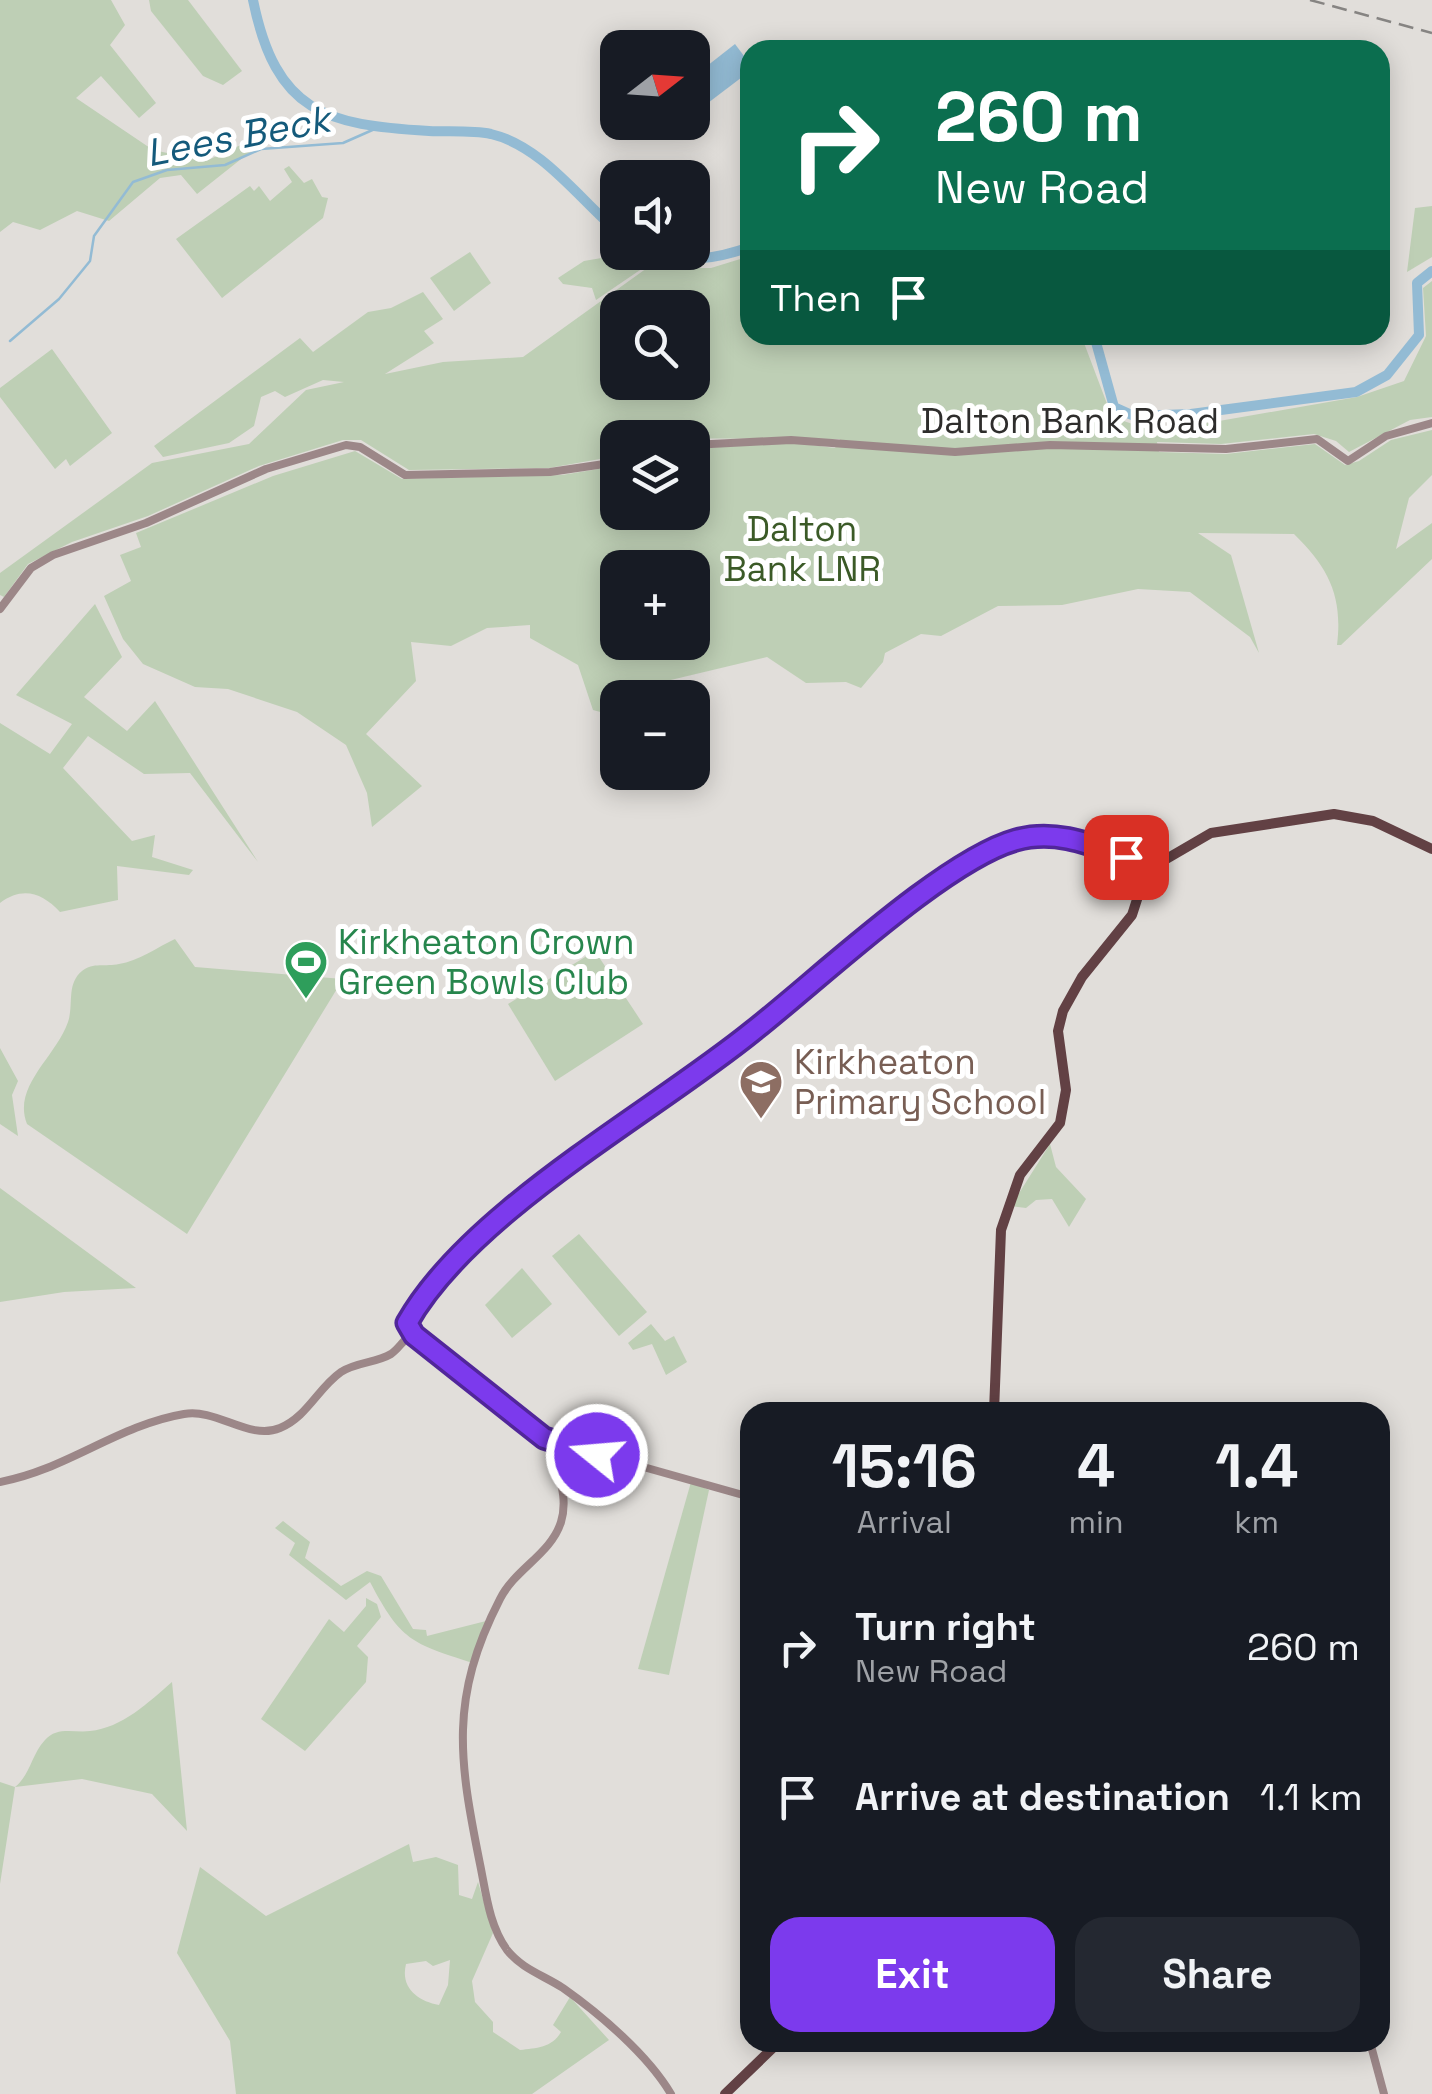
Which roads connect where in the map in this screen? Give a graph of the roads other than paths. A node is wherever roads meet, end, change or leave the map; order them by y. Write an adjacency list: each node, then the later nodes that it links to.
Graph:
1 (1432, 423): 2 (street, Dalton Bank Road)
2 (710, 444)
3 (600, 465): 4 (street)
4 (0, 609)
5 (1432, 849): 6 (main road)
6 (1156, 865): 7 (street); 8 (main road)
7 (414, 1335): 9 (street); 12 (street)
8 (994, 1402)
9 (555, 1441): 10 (street); 11 (street)
10 (581, 1450): 11 (street); 13 (street)
11 (560, 1469): 16 (street)
12 (0, 1482)
13 (740, 1494)
14 (769, 2052): 17 (main road)
15 (1373, 2052): 18 (street)
16 (671, 2094)
17 (726, 2094)
18 (1384, 2094)

